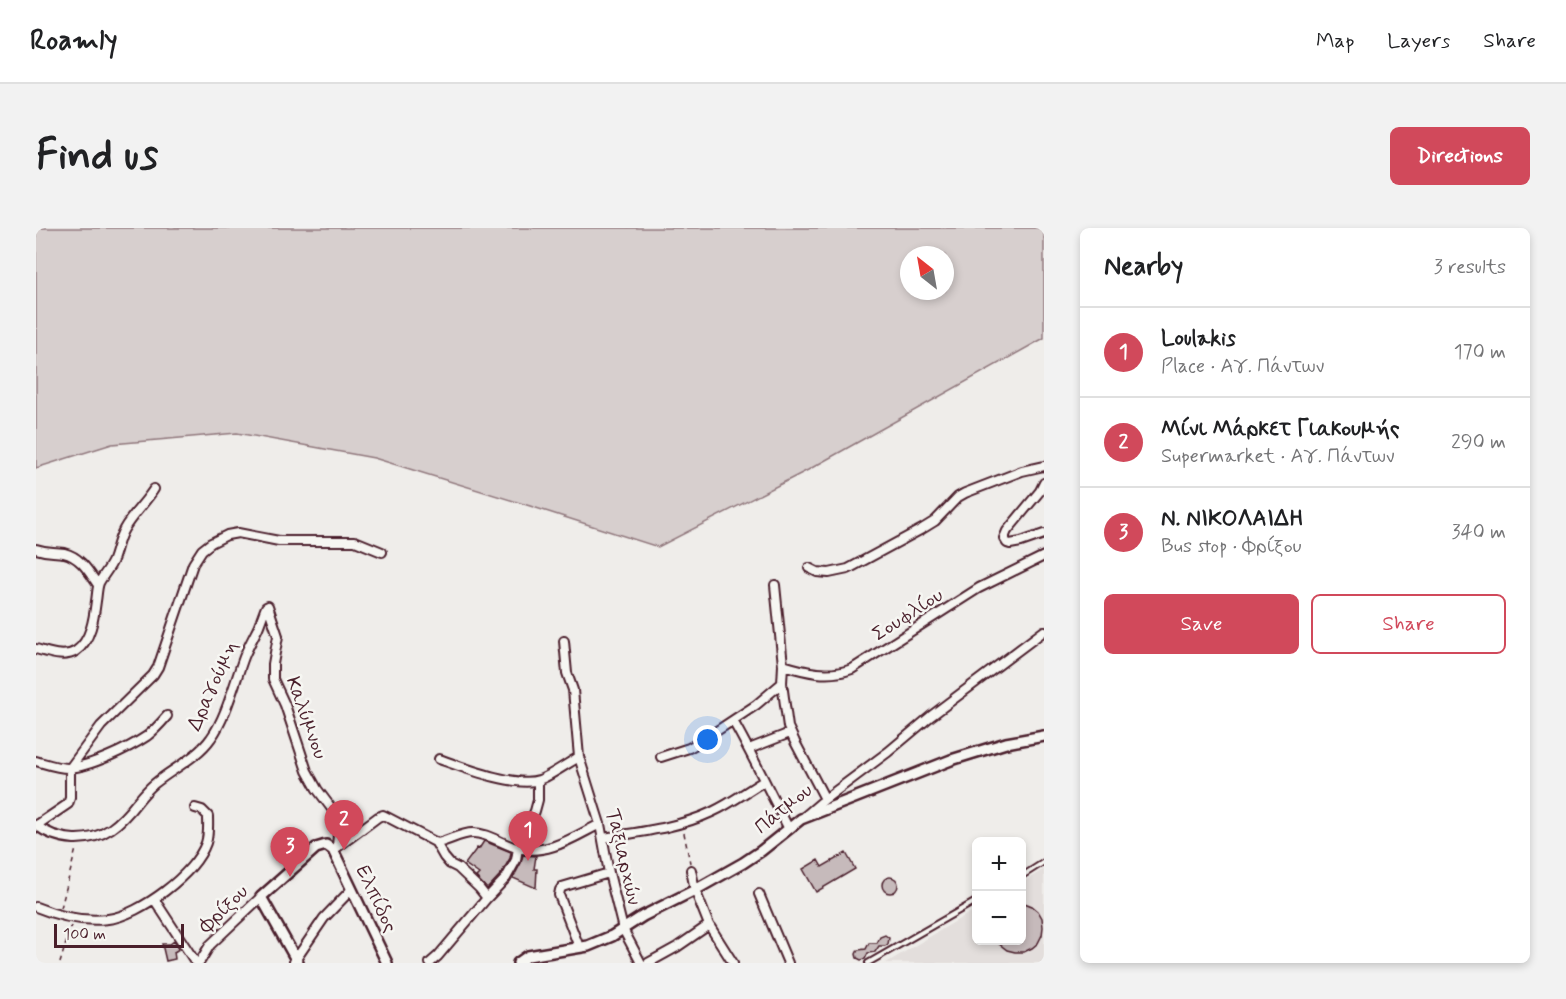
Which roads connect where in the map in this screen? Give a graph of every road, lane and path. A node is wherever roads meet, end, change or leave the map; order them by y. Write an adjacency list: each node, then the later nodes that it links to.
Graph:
1 (1044, 465): 8 (street)
2 (1044, 483): 4 (street)
3 (154, 489): 9 (street)
4 (1044, 534)
5 (36, 549): 9 (street)
6 (382, 552): 26 (street)
7 (1044, 556): 15 (street, Σουφλίου)
8 (810, 568)
9 (98, 585): 14 (street)
10 (775, 585): 15 (street)
11 (262, 616): 37 (street, Δραγούμη); 40 (street, Καλύμνου)
12 (1044, 631): 29 (street, Πάτμου)
13 (564, 641): 22 (street, Ταξιαρχών)
14 (36, 649)
15 (783, 665): 16 (street)
16 (782, 683): 18 (street); 19 (street)
17 (167, 716): 26 (street)
18 (733, 721): 21 (street); 23 (street)
19 (790, 733): 21 (street); 29 (street)
20 (1044, 736): 31 (street)
21 (749, 749): 28 (street)
22 (579, 757): 27 (street); 33 (street, Ταξιαρχών)
23 (661, 757)
24 (439, 759): 27 (street)
25 (36, 761): 26 (street)
26 (70, 768): 34 (street)
27 (538, 781): 39 (street)
28 (764, 781): 32 (street); 35 (street)
29 (825, 799): 31 (street, Πάτμου)
30 (195, 808): 50 (street)
31 (801, 819): 35 (street, Πάτμου)
32 (682, 823): 36 (street); 42 (path)
33 (600, 824): 36 (street, Ταξιαρχών); 39 (street)
34 (36, 825): 37 (street, Δραγούμη)
35 (789, 829): 46 (street, Πάτμου)
36 (603, 838): 43 (street, Ταξιαρχών)
37 (78, 839): 53 (path)
38 (436, 843): 39 (street); 40 (street); 49 (street)
39 (518, 848): 49 (street)
40 (335, 849): 45 (street, Ελπίδος); 48 (street, Φρίξου)
41 (1044, 862): 44 (lane)
42 (691, 870): 46 (street)
43 (609, 873): 56 (street, Ταξιαρχών); 57 (street)
44 (1026, 873)
45 (351, 890): 58 (street); 61 (street, Ελπίδος)
46 (695, 890): 55 (street); 56 (street, Πάτμου)
47 (759, 894): 67 (street)
48 (261, 897): 58 (street); 60 (street, Φρίξου)
49 (487, 898): 62 (street)
50 (154, 899): 54 (street); 60 (street)
51 (972, 903): 68 (lane)
52 (36, 907): 53 (street)
53 (59, 915): 54 (street)
54 (73, 918): 59 (path)
55 (709, 925): 65 (street); 66 (street)
56 (623, 929): 57 (street, Πάτμου); 64 (street, Ταξιαρχών)
57 (579, 947): 63 (street, Πάτμου)
58 (296, 962)
59 (60, 963)
60 (198, 963)
61 (387, 963)
62 (430, 963)
63 (518, 963)
64 (641, 963)
65 (648, 963)
66 (734, 963)
67 (788, 963)
68 (868, 963)

